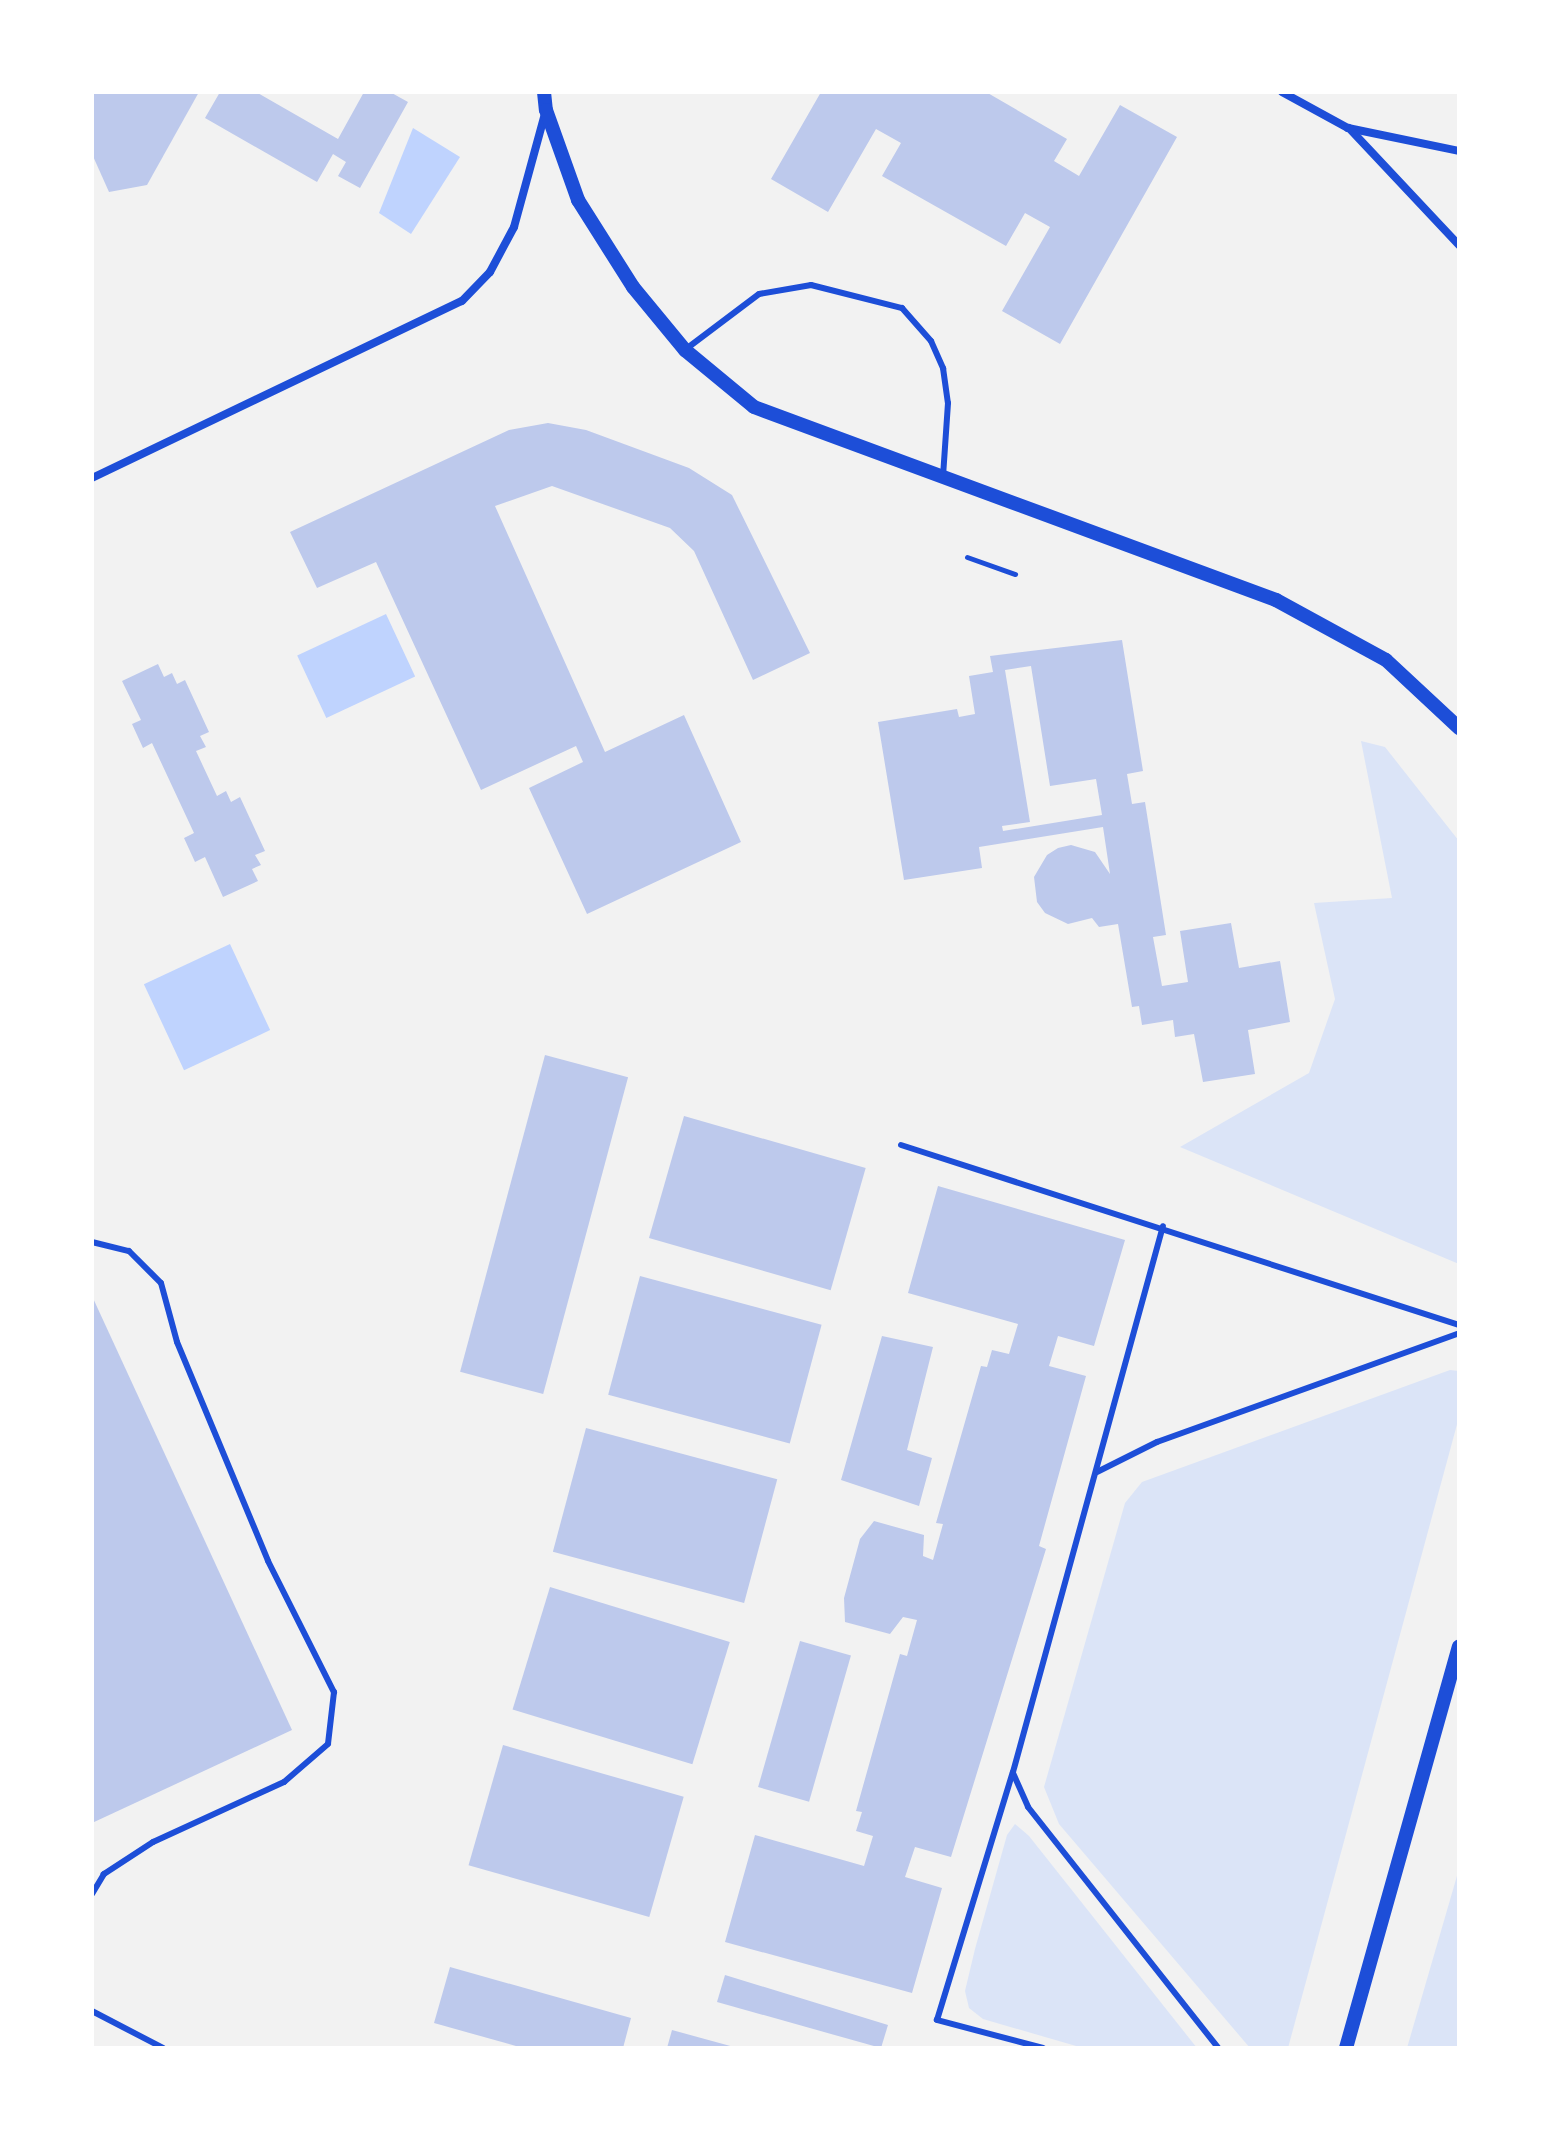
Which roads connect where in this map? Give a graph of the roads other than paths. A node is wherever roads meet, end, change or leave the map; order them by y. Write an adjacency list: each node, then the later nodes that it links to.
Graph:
1 (544, 92): 3 (street)
2 (1282, 92): 4 (street)
3 (546, 110): 7 (street); 8 (street)
4 (1348, 128): 5 (street); 6 (street)
5 (1459, 151)
6 (1459, 245)
7 (685, 350): 9 (street); 9 (lane)
8 (92, 478)
9 (943, 480): 10 (street)
10 (1459, 728)
11 (901, 1145): 12 (lane)
12 (1163, 1226): 14 (lane); 16 (lane)
13 (92, 1242): 19 (lane)
14 (1459, 1325)
15 (1459, 1333): 16 (lane)
16 (1097, 1472): 18 (lane)
17 (1459, 1647): 24 (street)
18 (1013, 1772): 22 (lane); 23 (lane)
19 (92, 1894)
20 (92, 2011): 21 (lane)
21 (163, 2048)
22 (1043, 2048)
23 (1218, 2048)
24 (1346, 2048)

